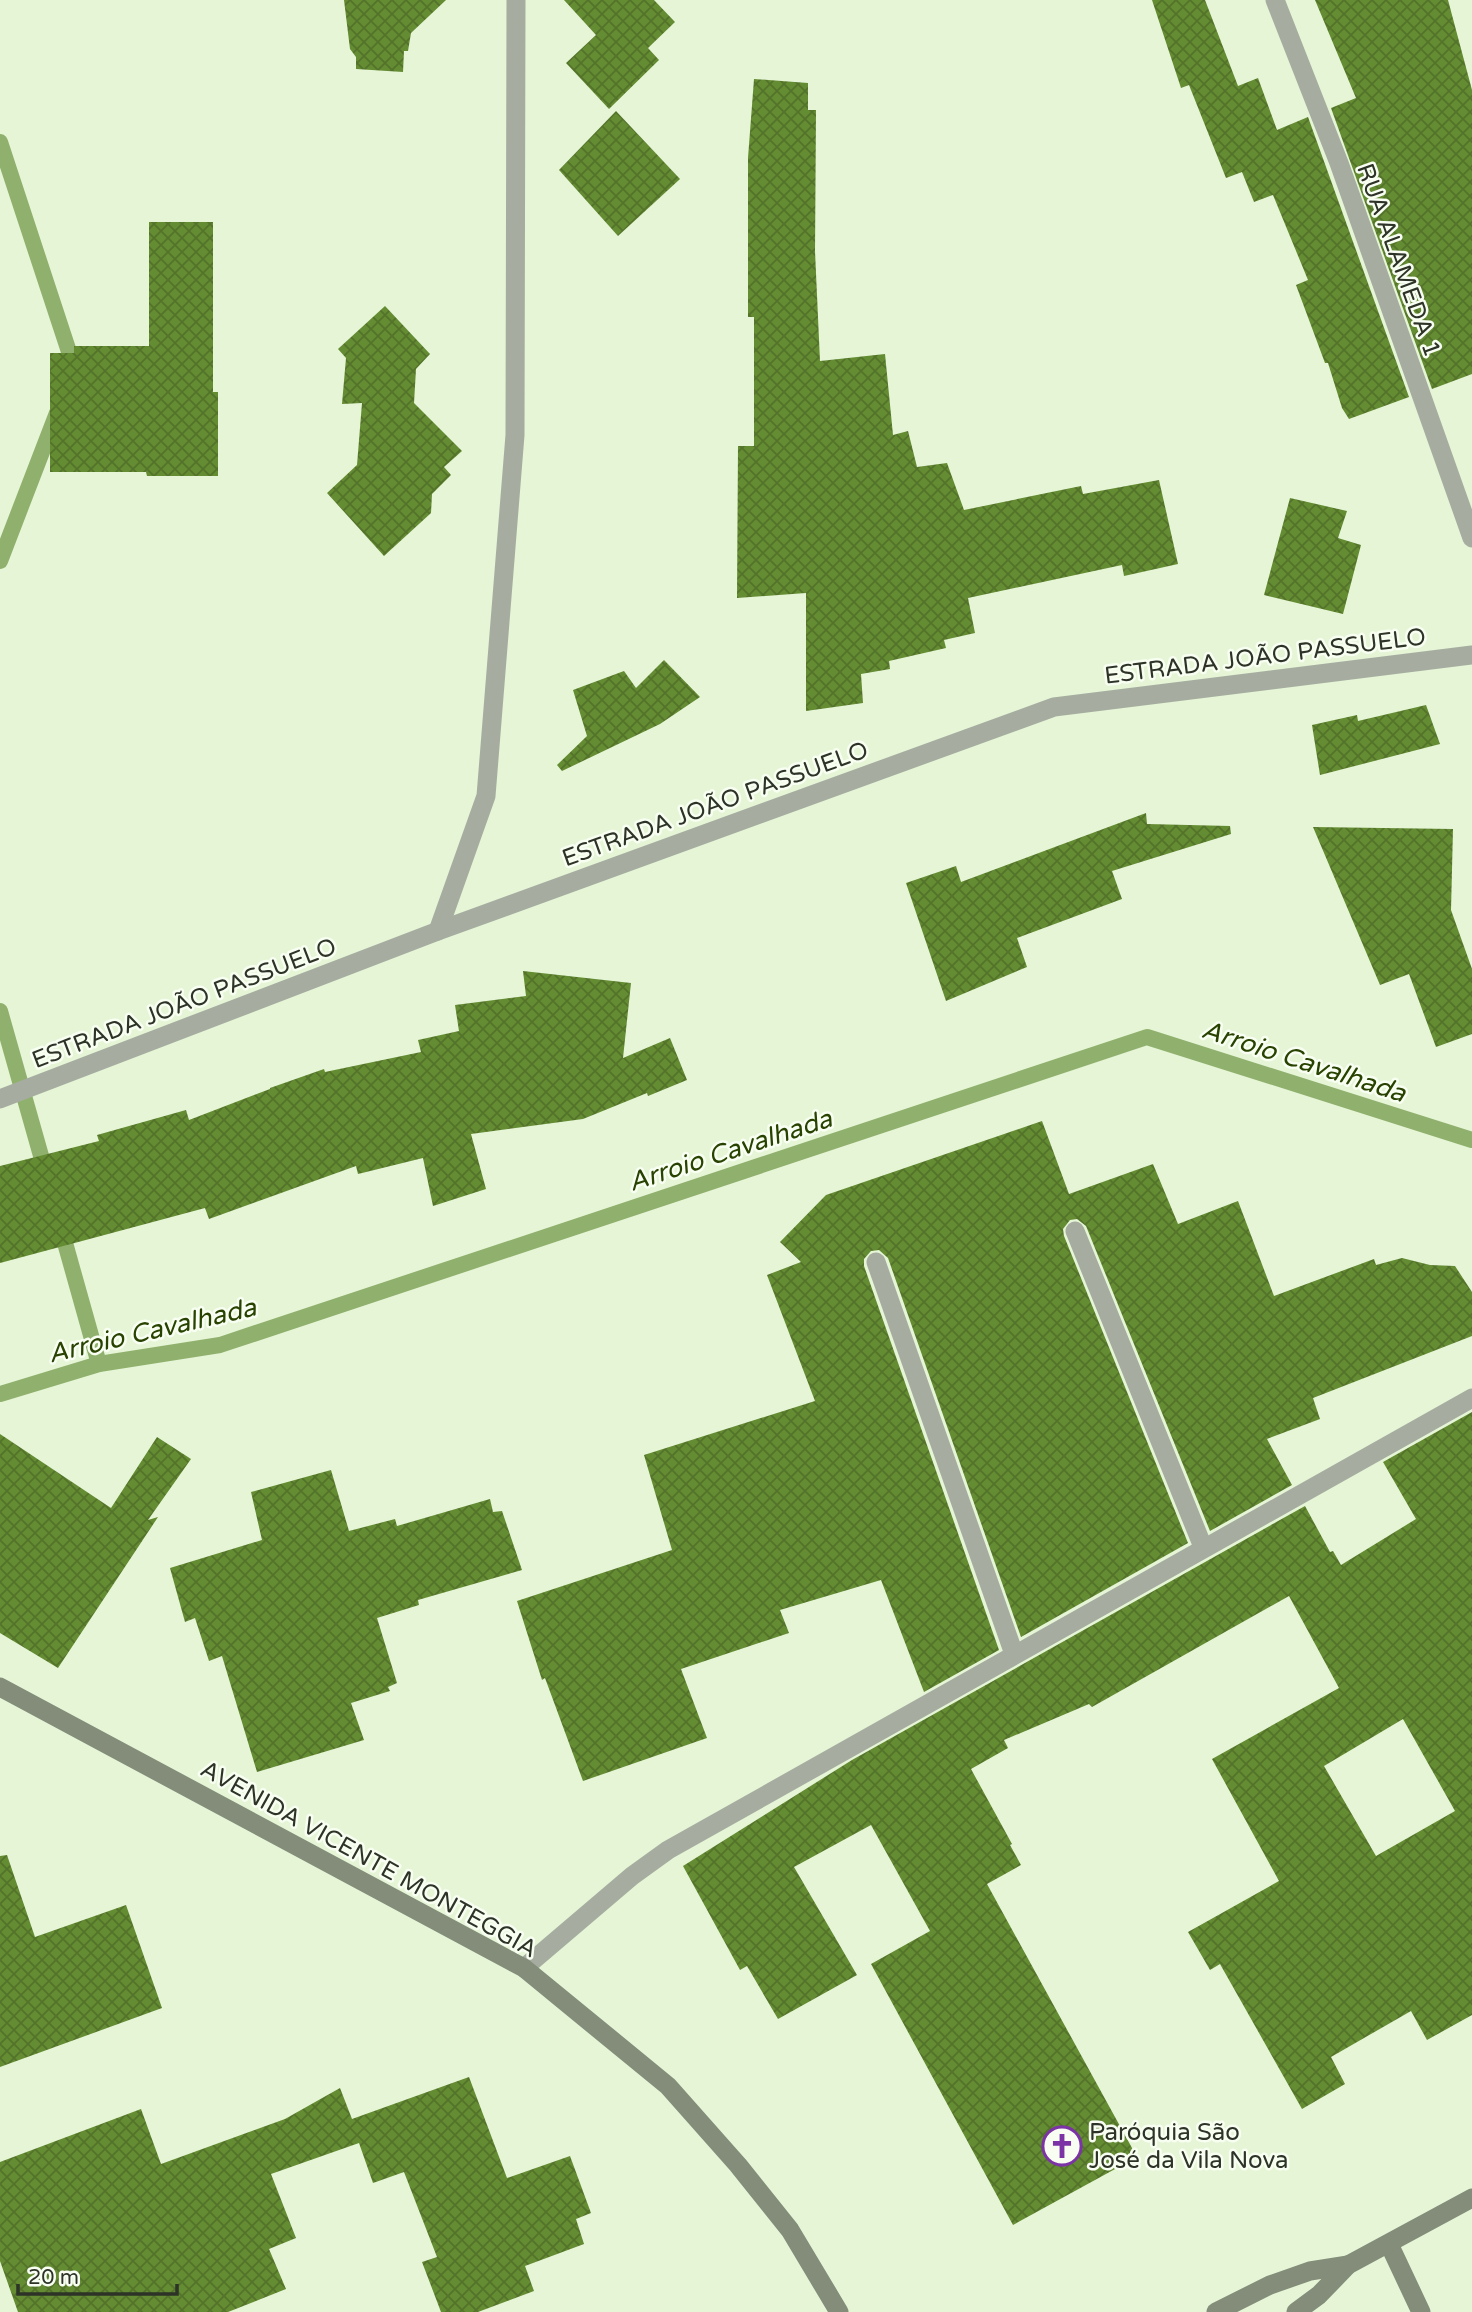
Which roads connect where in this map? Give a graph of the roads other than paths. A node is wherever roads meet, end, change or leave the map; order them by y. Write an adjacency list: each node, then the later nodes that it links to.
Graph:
1 (516, 0): 5 (street)
2 (1275, 0): 3 (street, RUA ALAMEDA 1)
3 (1472, 538)
4 (1472, 655): 5 (street, ESTRADA JOÃO PASSUELO)
5 (438, 931): 6 (street, ESTRADA JOÃO PASSUELO)
6 (0, 1099)
7 (1075, 1231): 10 (street)
8 (876, 1262): 11 (street)
9 (1472, 1398): 10 (street)
10 (1203, 1547): 11 (street)
11 (1014, 1654): 13 (street)
12 (0, 1688): 13 (main road, AVENIDA VICENTE MONTEGGIA)
13 (524, 1968): 17 (main road, AVENIDA VICENTE MONTEGGIA)
14 (1472, 2198): 15 (main road)
15 (1389, 2244): 16 (main road); 20 (main road)
16 (1348, 2265): 18 (main road); 19 (main road)
17 (839, 2312)
18 (1216, 2312)
19 (1296, 2312)
20 (1421, 2312)

